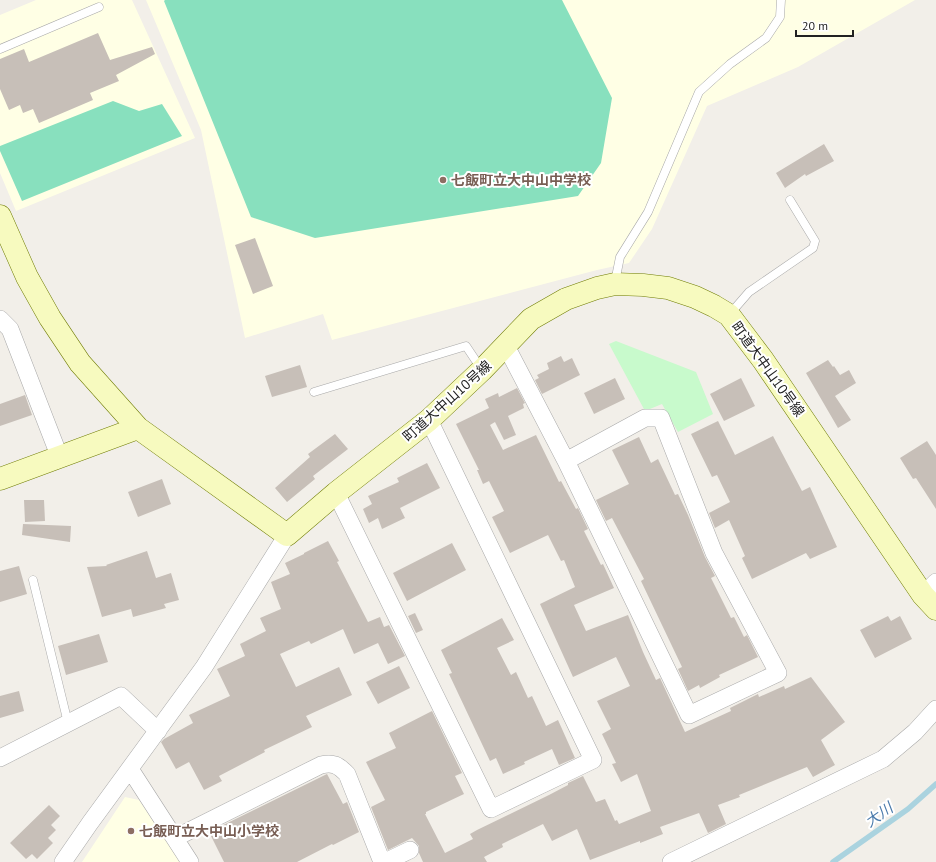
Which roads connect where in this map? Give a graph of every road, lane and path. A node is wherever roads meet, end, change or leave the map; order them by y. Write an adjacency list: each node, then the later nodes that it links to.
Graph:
1 (781, 0): 6 (lane)
2 (99, 7): 3 (lane)
3 (0, 49)
4 (790, 200): 7 (lane)
5 (0, 216): 13 (street)
6 (615, 284): 7 (street, 町道大中山10号線); 9 (street, 町道大中山10号線)
7 (729, 315): 20 (street, 町道大中山10号線)
8 (0, 319): 14 (street)
9 (506, 346): 10 (street, 町道大中山10号線); 15 (street)
10 (482, 370): 11 (lane); 12 (street, 町道大中山10号線)
11 (314, 392)
12 (429, 420): 17 (street, 町道大中山10号線); 17 (street)
13 (138, 428): 14 (street); 18 (street)
14 (60, 458): 16 (street)
15 (566, 461): 15 (street)
16 (0, 479)
17 (336, 493): 18 (street, 町道大中山10号線)
18 (287, 536): 23 (street)
19 (33, 580): 22 (lane)
20 (932, 595)
21 (936, 709): 31 (street)
22 (68, 723): 23 (street); 24 (street)
23 (158, 731): 25 (street)
24 (0, 758)
25 (130, 769): 26 (street); 28 (street)
26 (174, 838): 29 (street); 30 (street)
27 (410, 850): 30 (street)
28 (63, 862)
29 (190, 862)
30 (384, 862)
31 (671, 862)

